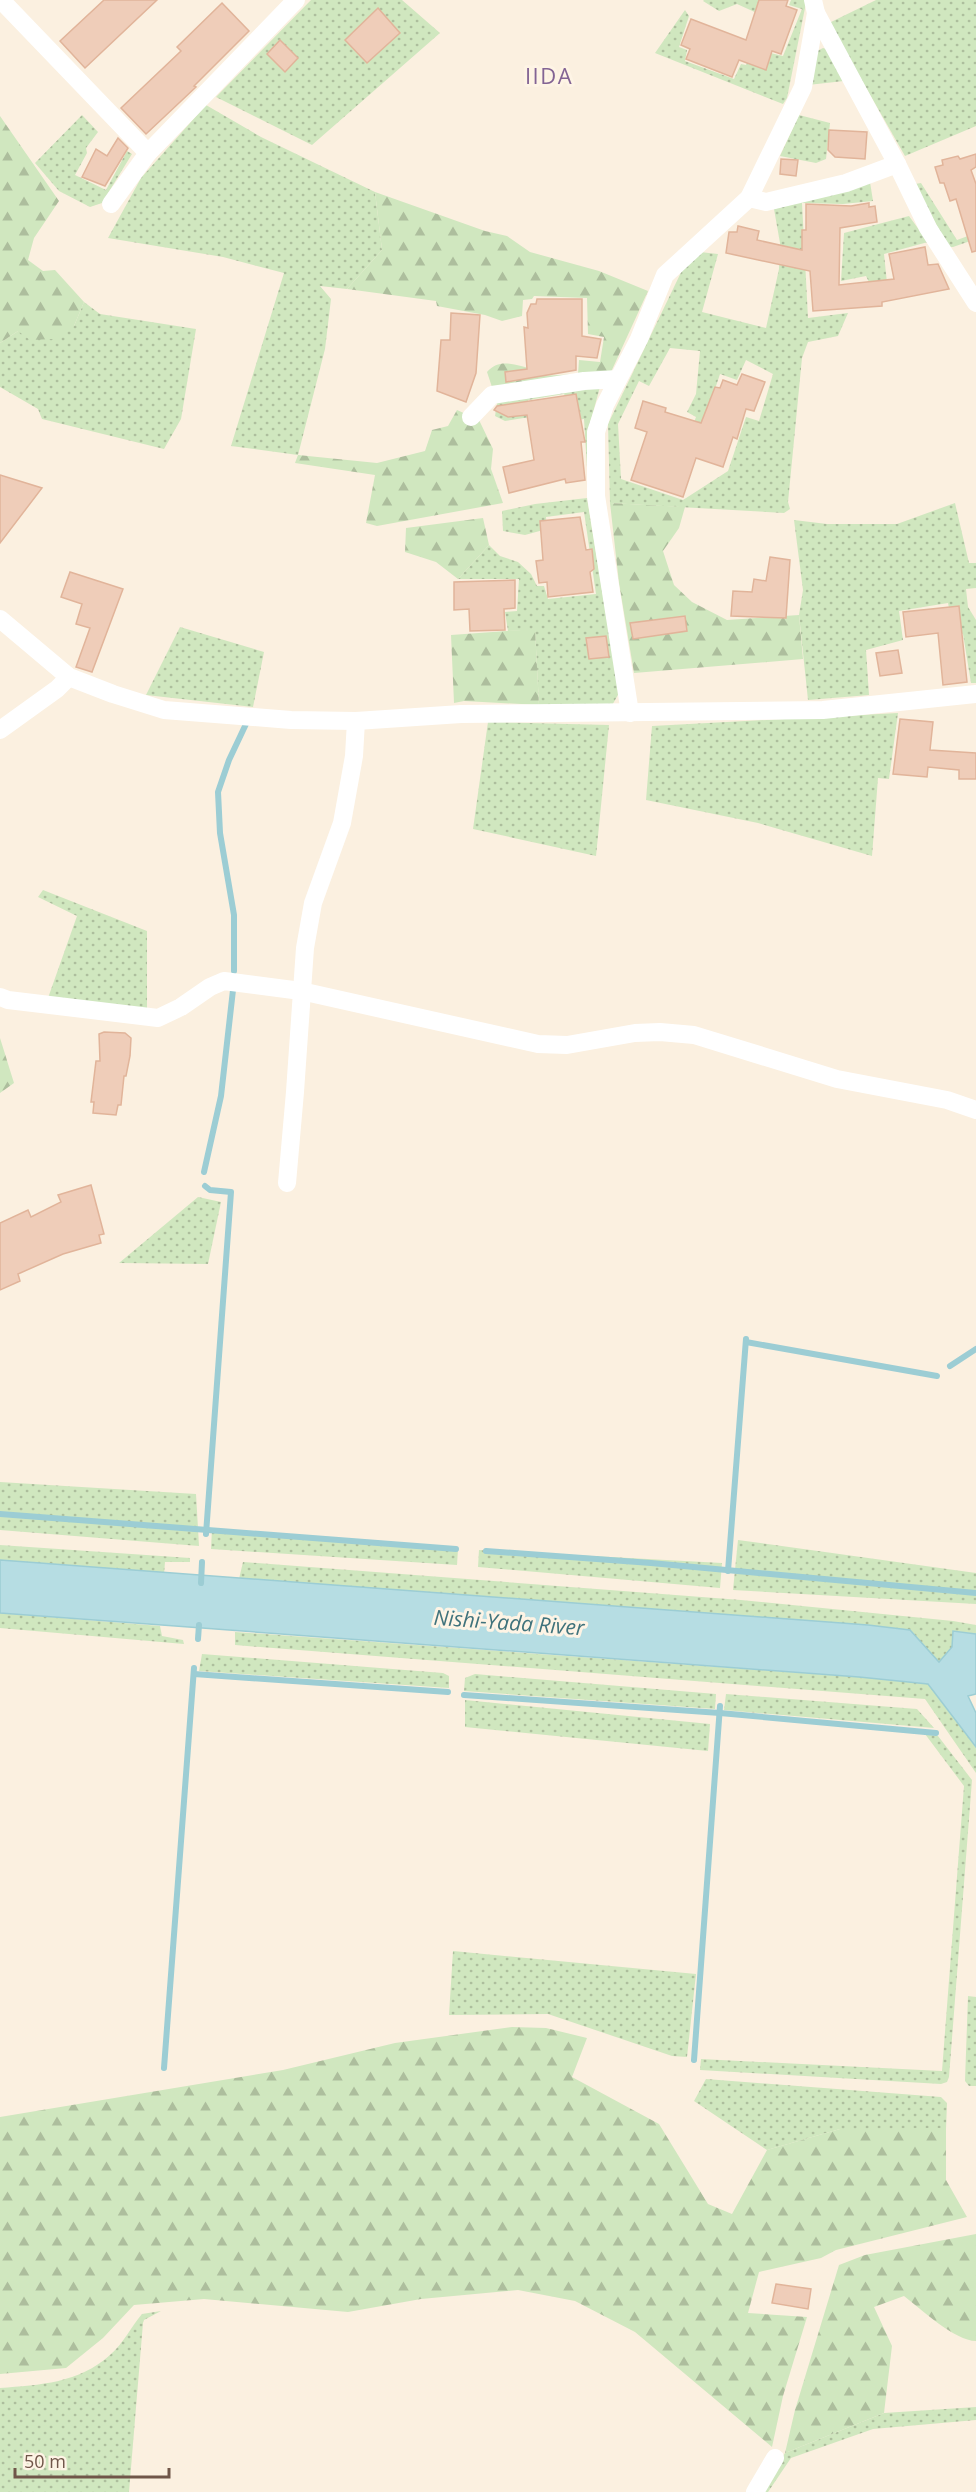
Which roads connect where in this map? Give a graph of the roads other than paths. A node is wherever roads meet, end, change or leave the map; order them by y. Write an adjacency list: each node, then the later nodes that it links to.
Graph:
1 (1, 0): 4 (street)
2 (296, 0): 4 (street)
3 (814, 6): 5 (street); 6 (street)
4 (148, 153): 7 (street)
5 (897, 164): 6 (street); 8 (street)
6 (749, 198): 9 (street)
7 (111, 204)
8 (976, 303)
9 (618, 379): 10 (street); 14 (street)
10 (471, 417)
11 (0, 619): 12 (street)
12 (69, 677): 15 (street); 16 (street)
13 (976, 694): 14 (street)
14 (630, 713): 15 (street)
15 (356, 721): 17 (street)
16 (0, 730)
17 (302, 991): 18 (street); 19 (street); 20 (street)
18 (0, 997)
19 (976, 1110)
20 (287, 1183)
21 (775, 2458): 22 (street)
22 (754, 2492)

